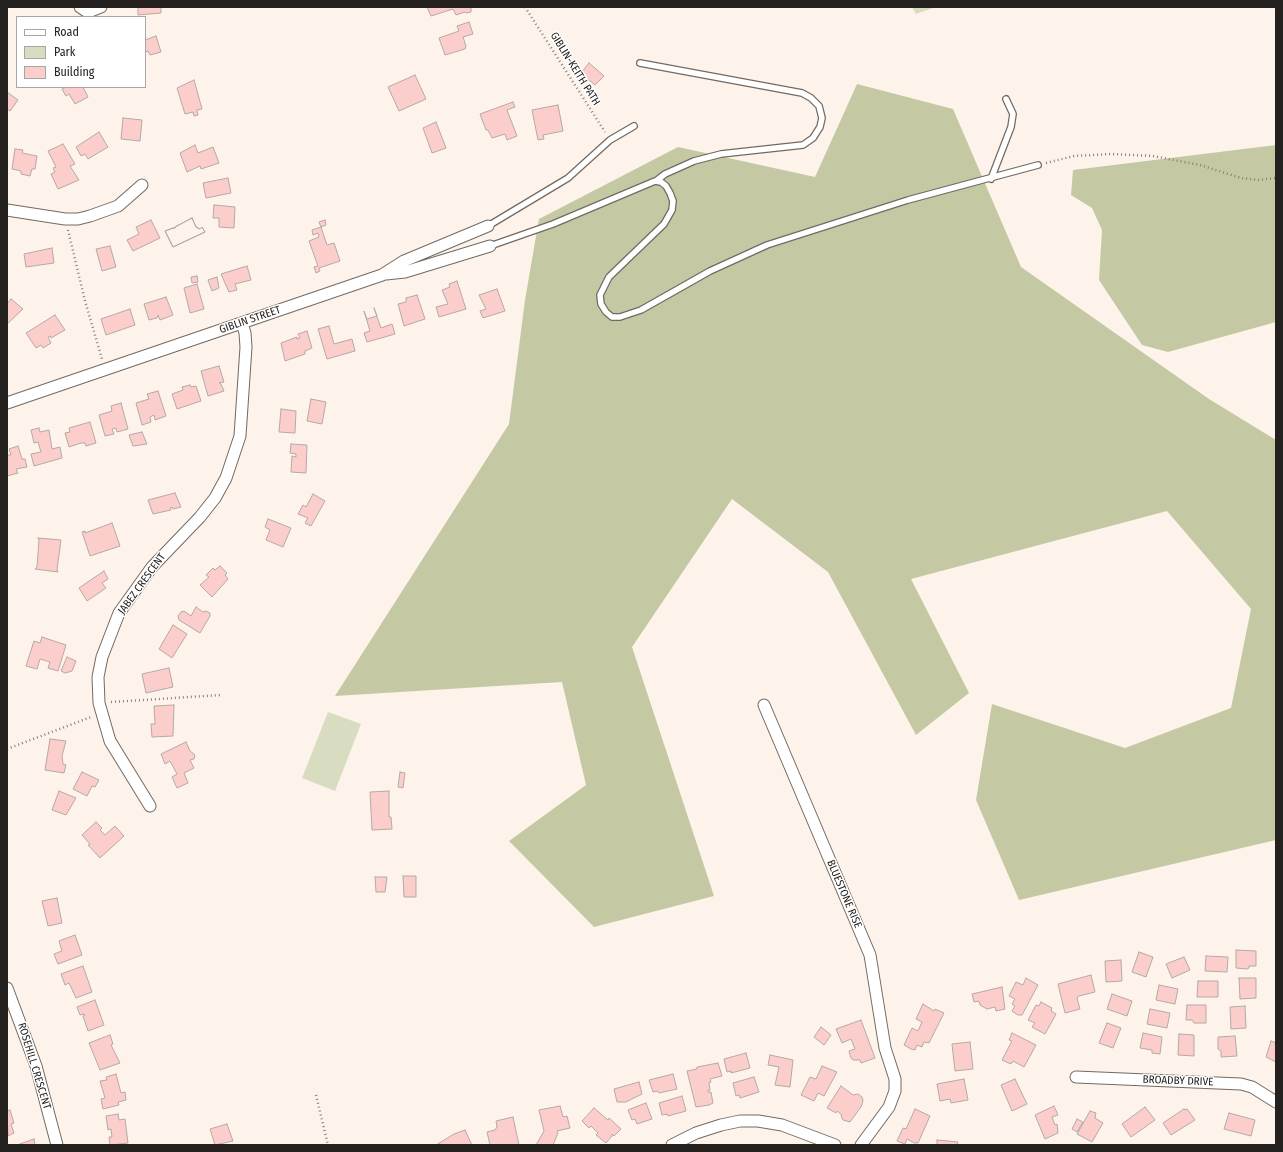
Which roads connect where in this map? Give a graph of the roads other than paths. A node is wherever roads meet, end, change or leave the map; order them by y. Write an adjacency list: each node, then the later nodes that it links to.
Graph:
1 (80, 7): 2 (street)
2 (101, 7)
3 (640, 63): 8 (lane)
4 (1006, 99): 7 (lane)
5 (634, 126): 11 (lane)
6 (1038, 164): 7 (lane)
7 (991, 179): 8 (lane)
8 (656, 181): 12 (lane)
9 (142, 185): 10 (street)
10 (7, 210)
11 (488, 226): 13 (street, GIBLIN STREET)
12 (490, 246): 13 (street)
13 (382, 275): 14 (street, GIBLIN STREET)
14 (242, 323): 15 (street, GIBLIN STREET); 17 (street, JABEZ CRESCENT)
15 (7, 403)
16 (764, 705): 24 (street, BLUESTONE RISE)
17 (150, 806)
18 (7, 988): 21 (street, ROSEHILL CRESCENT)
19 (1076, 1077): 20 (street, BROADBY DRIVE)
20 (1276, 1102)
21 (57, 1145)
22 (672, 1145): 23 (street)
23 (835, 1145)
24 (861, 1145)

